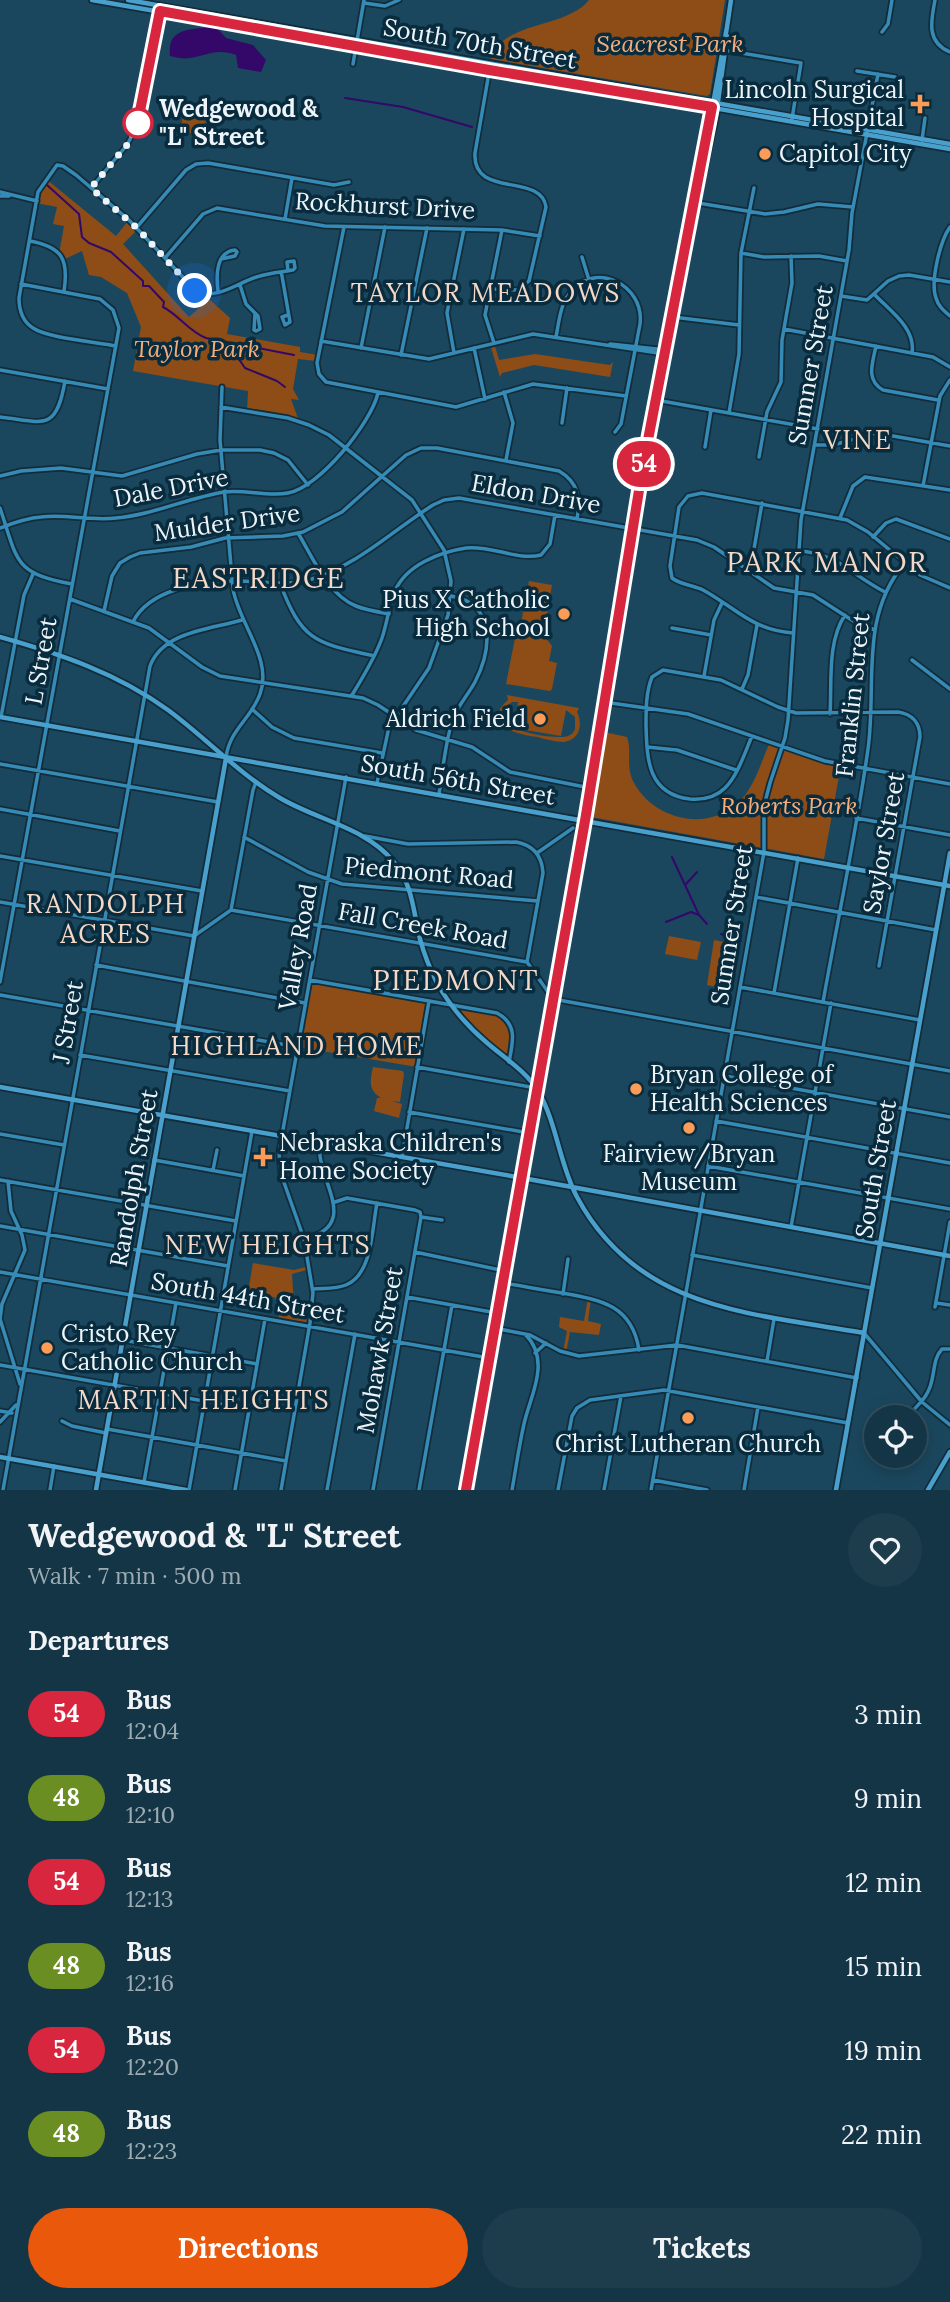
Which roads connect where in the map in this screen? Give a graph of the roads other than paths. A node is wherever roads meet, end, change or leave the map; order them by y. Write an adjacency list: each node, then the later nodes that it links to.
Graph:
1 (92, 0): 8 (main road, South 70th Street)
2 (128, 0): 8 (main road, South 70th Street)
3 (399, 0): 7 (street)
4 (730, 0): 11 (main road)
5 (891, 0): 9 (street)
6 (935, 0): 12 (street)
7 (364, 1): 10 (street)
8 (160, 9): 10 (main road, South 70th Street); 27 (street)
9 (882, 32)
10 (357, 44): 13 (street); 14 (main road, South 70th Street)
11 (723, 50): 18 (main road); 19 (street)
12 (950, 52)
13 (353, 64)
14 (490, 67): 18 (main road, South 70th Street); 43 (street)
15 (857, 71): 16 (street)
16 (878, 74): 17 (street); 21 (street, Sumner Street)
17 (895, 77)
18 (715, 105): 19 (main road, South 70th Street); 31 (main road); 42 (main road)
19 (792, 118): 21 (main road, South 70th Street)
20 (925, 118): 22 (street)
21 (868, 132): 22 (main road, South 70th Street); 32 (street, Sumner Street)
22 (921, 142): 23 (main road, South 70th Street); 24 (main road, South 70th Street)
23 (950, 144)
24 (950, 149)
25 (292, 178): 26 (street); 34 (street); 35 (street)
26 (349, 182)
27 (91, 188): 30 (street); 35 (street)
28 (754, 188): 33 (street)
29 (0, 194): 30 (street)
30 (37, 201): 44 (street)
31 (698, 203): 33 (street); 42 (main road)
32 (853, 207): 33 (street); 50 (street, Sumner Street)
33 (750, 212): 45 (street)
34 (285, 219): 36 (street, Rockhurst Drive); 48 (street, Rockhurst Drive)
35 (137, 227): 48 (street)
36 (344, 227): 38 (street, Rockhurst Drive); 71 (street)
37 (950, 227): 54 (street)
38 (385, 228): 39 (street, Rockhurst Drive); 76 (street)
39 (427, 228): 40 (street, Rockhurst Drive); 81 (street)
40 (464, 229): 41 (street, Rockhurst Drive); 79 (street)
41 (502, 230): 43 (street, Rockhurst Drive); 58 (street)
42 (690, 231): 66 (main road)
43 (540, 236): 58 (street)
44 (30, 241): 56 (street); 59 (street)
45 (741, 253): 46 (street); 67 (street)
46 (791, 256): 50 (street); 68 (street)
47 (582, 257): 53 (street)
48 (165, 258): 60 (street)
49 (221, 259): 60 (street)
50 (848, 261): 62 (street, Sumner Street)
51 (288, 271): 52 (street)
52 (281, 272): 57 (street); 64 (street)
53 (589, 279): 69 (street); 75 (street)
54 (935, 280): 55 (street); 61 (street); 65 (street)
55 (950, 282)
56 (22, 284): 59 (street, L Street); 73 (street)
57 (240, 285): 60 (street); 63 (street)
58 (490, 289): 72 (street)
59 (64, 291): 73 (street, L Street)
60 (218, 291)
61 (874, 294): 62 (street); 80 (street)
62 (841, 296): 70 (street, Sumner Street)
63 (255, 314)
64 (288, 315)
65 (950, 316)
66 (673, 317): 67 (street); 78 (main road)
67 (739, 325): 97 (street)
68 (784, 329): 70 (street); 99 (street)
69 (556, 337): 72 (street); 75 (street)
70 (833, 338): 74 (street); 101 (street, Sumner Street)
71 (321, 341): 76 (street); 90 (street)
72 (494, 343): 77 (street)
73 (116, 346): 88 (street, L Street)
74 (876, 346): 80 (street); 94 (street)
75 (636, 347): 78 (street); 91 (street)
76 (361, 348): 81 (street)
77 (474, 348): 79 (street); 92 (street)
78 (666, 352): 93 (main road)
79 (454, 353): 81 (street)
80 (912, 353): 82 (street)
81 (401, 355)
82 (950, 367)
83 (0, 370): 85 (street)
84 (950, 380): 94 (street)
85 (65, 381): 88 (street); 98 (street)
86 (222, 387): 95 (street)
87 (567, 388): 89 (street); 91 (street); 100 (street)
88 (108, 389): 111 (street, L Street)
89 (504, 392): 92 (street); 110 (street)
90 (378, 393): 92 (street); 106 (street)
91 (626, 397): 102 (street)
92 (485, 398)
93 (656, 400): 96 (street); 128 (main road)
94 (938, 400): 103 (street)
95 (220, 407): 106 (street); 108 (street)
96 (711, 410): 97 (street); 107 (street)
97 (729, 413): 99 (street)
98 (0, 417)
99 (766, 419): 101 (street); 109 (street)
100 (562, 423)
101 (818, 429): 104 (street, Sumner Street)
102 (615, 432)
103 (930, 443): 104 (street); 105 (street); 115 (street)
104 (815, 445): 120 (street, Sumner Street)
105 (950, 446)
106 (345, 447): 113 (street); 114 (street)
107 (705, 447)
108 (221, 450): 111 (street); 114 (street); 117 (street)
109 (759, 457)
110 (506, 460): 113 (street, Mulder Drive); 125 (street, Mulder Drive)
111 (93, 473): 112 (street); 123 (street, L Street)
112 (0, 476)
113 (382, 476): 121 (street); 129 (street, Mulder Drive)
114 (308, 485): 117 (street, Dale Drive)
115 (923, 486): 116 (street); 124 (street)
116 (950, 490)
117 (225, 492): 123 (street, Dale Drive); 131 (street)
118 (762, 503): 120 (street); 130 (street); 137 (street)
119 (0, 508): 126 (street)
120 (803, 510): 124 (street); 134 (street, Sumner Street)
121 (421, 512): 122 (street, Eldon Drive); 135 (street); 139 (street, Eldon Drive)
122 (555, 515): 125 (street, Eldon Drive); 135 (street)
123 (85, 518): 126 (street, Dale Drive); 142 (street, L Street)
124 (840, 518): 132 (street)
125 (577, 519): 128 (street, Eldon Drive)
126 (6, 526): 127 (street, Dale Drive); 138 (street)
127 (0, 528)
128 (633, 528): 130 (street, Eldon Drive); 171 (main road)
129 (298, 533): 131 (street, Mulder Drive); 139 (street)
130 (675, 535): 137 (street, Eldon Drive); 148 (street)
131 (228, 537): 140 (street); 149 (street, Mulder Drive)
132 (873, 537): 133 (street); 136 (street)
133 (950, 539)
134 (798, 551): 144 (street, Sumner Street); 145 (street)
135 (446, 554): 146 (street); 150 (street)
136 (905, 564): 143 (street); 145 (street, Franklin Street)
137 (744, 568): 144 (street, Eldon Drive)
138 (33, 574): 142 (street); 160 (street)
139 (323, 574): 141 (street, Eldon Drive); 150 (street)
140 (232, 581): 141 (street, Eldon Drive); 152 (street); 153 (street, Eldon Drive)
141 (280, 583): 163 (street)
142 (72, 584): 147 (street, L Street)
143 (950, 587)
144 (795, 592): 151 (street, Eldon Drive); 157 (street, Sumner Street)
145 (885, 592): 156 (street, Franklin Street)
146 (451, 596): 178 (street); 181 (street)
147 (70, 599): 149 (street); 162 (street, L Street)
148 (722, 603): 154 (street); 158 (street)
149 (104, 611): 153 (street)
150 (389, 614): 163 (street)
151 (845, 615): 156 (street, Eldon Drive); 176 (street)
152 (242, 620): 161 (street, J Street); 166 (street)
153 (133, 622): 161 (street)
154 (757, 625): 157 (street); 167 (street)
155 (672, 628): 158 (street)
156 (875, 630): 175 (street, Franklin Street)
157 (793, 633): 174 (street, Sumner Street)
158 (711, 635): 165 (street)
159 (0, 637): 160 (main road)
160 (15, 642): 162 (main road); 177 (street)
161 (170, 643): 166 (street); 169 (street, J Street)
162 (59, 654): 169 (main road); 179 (street, L Street)
163 (374, 656): 170 (street)
164 (912, 660): 168 (street)
165 (704, 676): 167 (street); 172 (street)
166 (263, 683): 170 (street); 173 (street, Randolph Street)
167 (742, 689): 174 (street)
168 (950, 689)
169 (145, 694): 182 (street, J Street); 183 (main road)
170 (352, 696): 178 (street)
171 (604, 702): 172 (street); 199 (main road)
172 (646, 708): 180 (street); 184 (street)
173 (251, 709): 187 (street); 188 (street, Randolph Street)
174 (789, 711): 176 (street); 185 (street, Sumner Street)
175 (870, 712): 176 (street); 190 (street, Franklin Street); 194 (street, Saylor Street)
176 (830, 714)
177 (1, 717): 179 (main road, South 56th Street)
178 (394, 717): 181 (street); 187 (street)
179 (46, 725): 182 (main road, South 56th Street); 191 (street, L Street)
180 (752, 736): 185 (street); 192 (street)
181 (449, 739): 199 (street); 200 (street)
182 (136, 741): 186 (main road, South 56th Street); 198 (street, J Street)
183 (206, 741): 186 (main road); 188 (main road)
184 (647, 747): 192 (street); 192 (street)
185 (783, 747): 190 (street); 214 (street, Sumner Street)
186 (202, 752): 188 (main road, South 56th Street)
187 (382, 753): 196 (street)
188 (226, 757): 193 (main road, South 56th Street); 195 (main road); 201 (main road, Randolph Street)
189 (0, 764): 191 (street)
190 (865, 769): 194 (street); 204 (street, Franklin Street)
191 (38, 770): 198 (street); 203 (street, L Street)
192 (736, 771)
193 (346, 777): 196 (main road, South 56th Street); 206 (street, Valley Road)
194 (913, 778): 197 (street); 207 (street, Saylor Street)
195 (256, 782): 206 (main road); 212 (street)
196 (377, 783): 200 (main road, South 56th Street)
197 (950, 784)
198 (128, 786): 201 (street); 209 (street, J Street)
199 (590, 788): 205 (main road)
200 (439, 794): 205 (main road, South 56th Street)
201 (218, 802): 226 (main road, Randolph Street)
202 (0, 809): 203 (street)
203 (30, 815): 209 (street); 220 (street, L Street)
204 (856, 818): 207 (street); 221 (street, Franklin Street)
205 (585, 820): 214 (main road, South 56th Street); 250 (main road)
206 (337, 825): 210 (main road); 224 (street, Valley Road)
207 (904, 826): 211 (street); 223 (street, Saylor Street)
208 (573, 828): 216 (street)
209 (120, 831): 222 (street, J Street)
210 (360, 835): 213 (street); 215 (main road)
211 (950, 835)
212 (244, 837): 224 (street, Piedmont Road); 233 (street)
213 (392, 843): 215 (street); 216 (street)
214 (764, 852): 219 (main road, South 56th Street); 228 (street, Sumner Street)
215 (386, 853): 227 (main road)
216 (537, 853): 229 (street)
217 (950, 853): 225 (main road, South Street)
218 (0, 856): 220 (street)
219 (799, 858): 221 (main road, South 56th Street); 231 (street)
220 (22, 860): 222 (street); 232 (street, L Street)
221 (847, 867): 223 (main road, South 56th Street); 234 (street, Franklin Street)
222 (112, 876): 226 (street); 235 (street, J Street)
223 (895, 876): 225 (main road, South 56th Street); 236 (street, Saylor Street)
224 (327, 880): 227 (street, Piedmont Road); 237 (street, Valley Road)
225 (947, 885): 238 (main road, South Street)
226 (202, 891): 239 (main road, Randolph Street)
227 (410, 891): 229 (street, Piedmont Road); 240 (main road)
228 (756, 897): 231 (street); 247 (street, Sumner Street)
229 (538, 901): 241 (street)
230 (0, 902): 232 (street)
231 (790, 904): 234 (street); 248 (street)
232 (14, 905): 235 (street); 246 (street, L Street)
233 (231, 911): 237 (street, Fall Creek Road); 239 (street)
234 (839, 912): 236 (street); 252 (street, Franklin Street)
235 (104, 920): 239 (street); 242 (street, J Street)
236 (887, 921): 238 (street); 243 (street, Saylor Street)
237 (319, 926): 240 (street, Fall Creek Road); 244 (street, Valley Road)
238 (936, 930): 257 (main road, South Street)
239 (194, 936): 245 (main road, Randolph Street)
240 (421, 944): 241 (street, Fall Creek Road); 255 (main road)
241 (527, 962): 250 (street, Fall Creek Road)
242 (96, 965): 245 (street); 256 (street, J Street)
243 (879, 966)
244 (310, 980): 251 (street); 253 (street, Valley Road)
245 (186, 981): 253 (street); 258 (main road, Randolph Street)
246 (0, 982)
247 (740, 987): 248 (street); 259 (street, Sumner Street)
248 (774, 993): 252 (street)
249 (0, 995): 256 (street)
250 (553, 999): 259 (street); 270 (main road)
251 (429, 1001): 255 (street); 265 (street)
252 (823, 1002): 254 (street)
253 (305, 1003): 260 (street, Valley Road)
254 (831, 1003): 257 (street); 261 (street)
255 (451, 1005): 263 (main road); 263 (street)
256 (88, 1010): 258 (street); 262 (street, J Street)
257 (920, 1020): 264 (main road, South Street)
258 (178, 1026): 260 (street); 266 (main road, Randolph Street)
259 (732, 1031): 261 (street); 268 (street, Sumner Street)
260 (298, 1047): 271 (street, Valley Road)
261 (823, 1048): 264 (street); 272 (street)
262 (80, 1055): 266 (street); 273 (street, J Street)
263 (509, 1062): 270 (main road)
264 (912, 1064): 267 (street); 274 (main road, South Street)
265 (417, 1067): 270 (street); 275 (street)
266 (170, 1070): 271 (street); 276 (main road, Randolph Street)
267 (950, 1071)
268 (724, 1076): 272 (street); 278 (street, Sumner Street)
269 (0, 1087): 273 (main road)
270 (537, 1089): 281 (main road); 298 (main road)
271 (290, 1091): 282 (street, Valley Road)
272 (815, 1093): 274 (street); 283 (street)
273 (72, 1100): 276 (main road); 285 (street, J Street)
274 (904, 1109): 277 (street); 287 (main road, South Street)
275 (409, 1112): 281 (street); 288 (street)
276 (162, 1115): 279 (main road); 289 (main road, Randolph Street)
277 (950, 1117)
278 (716, 1121): 283 (street); 291 (street, Sumner Street)
279 (252, 1131): 282 (main road); 293 (street)
280 (0, 1133): 285 (street)
281 (529, 1133): 294 (main road)
282 (282, 1136): 284 (main road); 314 (street, Valley Road)
283 (807, 1138): 287 (street); 297 (street)
284 (320, 1143): 288 (main road); 301 (street)
285 (64, 1145): 299 (street, J Street)
286 (217, 1150): 292 (street)
287 (896, 1154): 290 (street); 300 (main road, South Street)
288 (401, 1157): 294 (main road)
289 (155, 1160): 292 (street); 303 (main road, Randolph Street)
290 (950, 1163)
291 (709, 1166): 297 (street); 305 (street, Sumner Street)
292 (213, 1170): 293 (street)
293 (244, 1176): 308 (street)
294 (521, 1178): 298 (main road); 323 (main road)
295 (0, 1180): 296 (street)
296 (8, 1181): 299 (street); 312 (street)
297 (799, 1182): 300 (street); 311 (street)
298 (572, 1187): 305 (main road); 331 (main road)
299 (56, 1189): 303 (street); 313 (street, J Street)
300 (888, 1199): 304 (street); 315 (main road, South Street)
301 (335, 1202): 302 (street); 314 (street)
302 (377, 1203): 306 (street); 328 (street)
303 (146, 1205): 308 (street); 316 (main road, Randolph Street)
304 (950, 1209)
305 (701, 1210): 311 (main road); 318 (street, Sumner Street)
306 (421, 1217): 307 (street); 317 (street, Mohawk Street)
307 (442, 1220)
308 (236, 1221): 321 (street)
309 (950, 1222): 319 (street)
310 (0, 1226): 312 (street)
311 (791, 1227): 315 (main road)
312 (19, 1229): 313 (street); 324 (street)
313 (48, 1234): 316 (street); 325 (street, J Street)
314 (304, 1239): 328 (street, Valley Road)
315 (880, 1243): 319 (main road); 327 (main road, South Street)
316 (139, 1250): 321 (street); 330 (main road, Randolph Street)
317 (415, 1252): 323 (street); 332 (street, Mohawk Street)
318 (692, 1255): 327 (street); 331 (street, Sumner Street)
319 (947, 1256): 335 (street)
320 (568, 1259): 329 (street)
321 (228, 1266): 336 (street)
322 (0, 1272): 324 (street, South 44th Street)
323 (505, 1272): 326 (main road)
324 (16, 1275): 325 (street, South 44th Street); 339 (street)
325 (41, 1279): 330 (street, South 44th Street); 361 (street, J Street)
326 (503, 1283): 329 (street); 337 (main road)
327 (872, 1288): 344 (main road, South Street)
328 (313, 1289): 341 (street, Valley Road)
329 (563, 1294): 353 (street)
330 (131, 1295): 333 (street, South 44th Street); 346 (main road, Randolph Street)
331 (685, 1296): 338 (main road); 349 (street, Sumner Street)
332 (407, 1297): 334 (street); 347 (street, Mohawk Street)
333 (176, 1303): 336 (street, South 44th Street); 350 (street)
334 (452, 1305): 337 (street); 352 (street)
335 (950, 1306)
336 (220, 1311): 340 (street, South 44th Street); 355 (street)
337 (497, 1313): 342 (main road)
338 (775, 1317): 344 (main road); 357 (street)
339 (0, 1319): 360 (street)
340 (265, 1319): 341 (street, South 44th Street); 358 (street)
341 (310, 1326): 345 (street, South 44th Street); 386 (street, Valley Road)
342 (494, 1328): 343 (street); 356 (main road)
343 (522, 1332): 348 (street); 354 (street)
344 (864, 1333): 362 (main road, South Street); 369 (street)
345 (355, 1334): 347 (street, South 44th Street); 397 (street)
346 (123, 1340): 350 (street); 363 (main road, Randolph Street)
347 (399, 1342): 352 (street, South 44th Street); 398 (street, Mohawk Street)
348 (547, 1343): 353 (street); 354 (street)
349 (677, 1345): 353 (street); 357 (street); 364 (street, Sumner Street)
350 (168, 1348): 355 (street); 366 (street)
351 (950, 1349): 369 (street)
352 (444, 1350): 356 (street, South 44th Street); 399 (street)
353 (639, 1350)
354 (535, 1353): 401 (street)
355 (213, 1356): 358 (street); 368 (street)
356 (489, 1358): 400 (main road)
357 (767, 1362): 362 (street)
358 (257, 1364): 372 (street)
359 (0, 1365): 360 (street)
360 (16, 1367): 361 (street); 365 (street)
361 (24, 1369): 363 (street); 365 (street, J Street)
362 (856, 1378): 377 (main road, South Street)
363 (115, 1384): 366 (street); 379 (main road, Randolph Street)
364 (668, 1390): 367 (street); 371 (street); 389 (street, Sumner Street)
365 (20, 1392): 374 (street, J Street)
366 (160, 1392): 368 (street); 380 (street)
367 (621, 1396): 402 (street); 403 (street)
368 (205, 1401): 372 (street); 381 (street)
369 (922, 1402): 370 (street); 378 (street)
370 (919, 1405)
371 (758, 1407): 377 (street); 406 (street)
372 (249, 1409): 383 (street)
373 (0, 1411): 374 (street)
374 (14, 1413): 376 (street); 385 (street)
375 (62, 1421): 379 (street)
376 (0, 1422)
377 (848, 1423): 407 (main road, South Street)
378 (950, 1425)
379 (107, 1431): 380 (street); 388 (main road, Randolph Street)
380 (152, 1437): 381 (street); 390 (street)
381 (197, 1445): 383 (street); 394 (street)
382 (950, 1452): 408 (main road)
383 (242, 1453): 386 (street); 395 (street)
384 (0, 1457): 385 (main road)
385 (9, 1459): 387 (main road); 391 (street)
386 (286, 1461): 396 (street, Valley Road)
387 (54, 1466): 388 (main road); 392 (street)
388 (99, 1474): 390 (main road); 393 (main road, Randolph Street)
389 (653, 1480): 404 (street, Sumner Street); 405 (street)
390 (144, 1482): 394 (main road)
391 (3, 1490)
392 (50, 1490)
393 (96, 1490)
394 (188, 1490)
395 (235, 1490)
396 (281, 1490)
397 (327, 1490)
398 (373, 1490)
399 (419, 1490)
400 (466, 1490)
401 (512, 1490)
402 (558, 1490)
403 (604, 1490)
404 (651, 1490)
405 (707, 1490)
406 (744, 1490)
407 (836, 1490)
408 (928, 1490)

